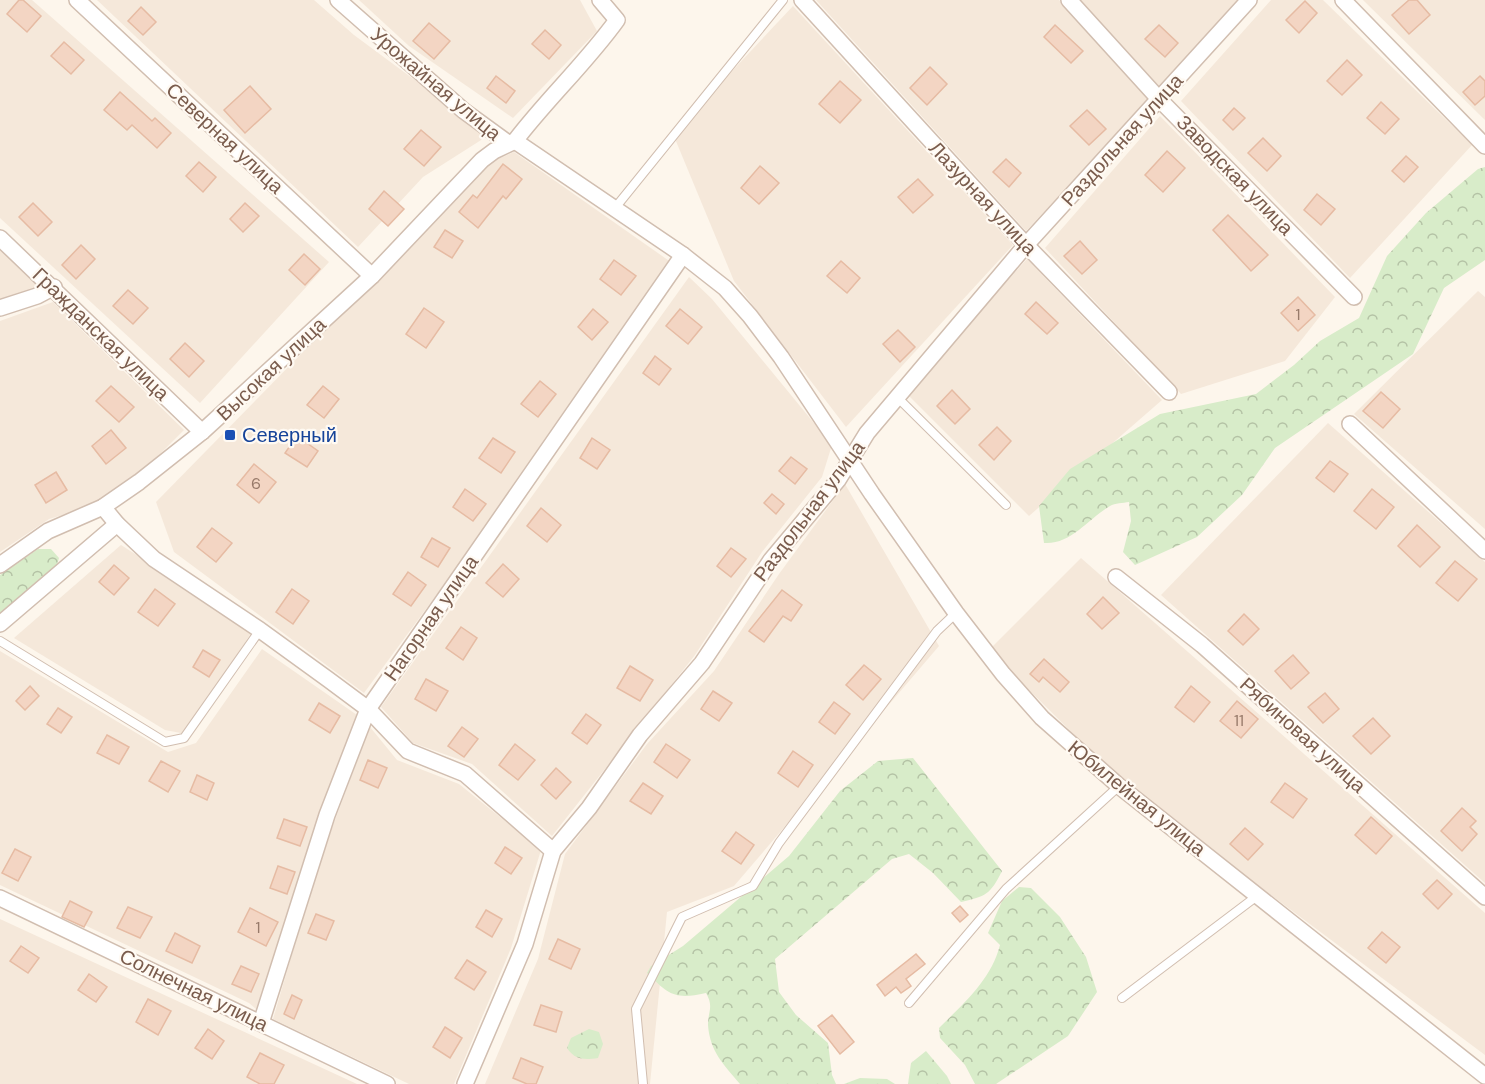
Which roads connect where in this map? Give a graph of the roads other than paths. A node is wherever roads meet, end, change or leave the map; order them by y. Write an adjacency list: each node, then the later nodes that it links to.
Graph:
1 (77, 0): 16 (street, Северная улица)
2 (338, 0): 10 (street, Урожайная улица)
3 (600, 0): 10 (street, Высокая улица)
4 (783, 0): 12 (lane)
5 (802, 0): 14 (street, Лазурная улица)
6 (1069, 0): 9 (street, Заводская улица)
7 (1249, 0): 9 (street, Раздольная улица)
8 (1343, 0): 11 (street)
9 (1159, 99): 14 (street, Раздольная улица); 18 (street, Заводская улица)
10 (512, 142): 12 (street, Урожайная улица); 16 (street, Высокая улица)
11 (1485, 146)
12 (615, 208): 15 (street, Урожайная улица)
13 (0, 238): 17 (street, Гражданская улица)
14 (1026, 245): 20 (street, Лазурная улица); 21 (street, Раздольная улица)
15 (683, 255): 24 (street, Юбилейная улица); 35 (street, Нагорная улица)
16 (372, 276): 23 (street, Высокая улица)
17 (54, 287): 19 (street); 23 (street, Гражданская улица)
18 (1354, 297)
19 (0, 308)
20 (1169, 392)
21 (898, 398): 24 (street, Раздольная улица); 25 (lane)
22 (1350, 424): 28 (street)
23 (202, 432): 26 (street, Высокая улица)
24 (850, 461): 31 (street, Юбилейная улица); 37 (street, Раздольная улица)
25 (1006, 505)
26 (102, 507): 27 (street); 29 (street, Высокая улица)
27 (117, 524): 32 (street); 33 (street)
28 (1485, 551)
29 (0, 565)
30 (1116, 578): 39 (street, Рябиновая улица)
31 (956, 613): 36 (street, Юбилейная улица); 47 (lane)
32 (0, 624)
33 (260, 630): 34 (lane); 35 (street)
34 (0, 641)
35 (368, 710): 37 (street); 43 (street, Нагорная улица)
36 (1119, 786): 38 (street, Юбилейная улица); 42 (lane)
37 (554, 851): 46 (street, Раздольная улица)
38 (1257, 896): 41 (lane); 44 (street, Юбилейная улица)
39 (1485, 897)
40 (0, 898): 43 (street, Солнечная улица)
41 (1122, 998)
42 (909, 1003)
43 (261, 1023): 45 (street, Солнечная улица)
44 (1485, 1076)
45 (387, 1084)
46 (465, 1084)
47 (644, 1084)

